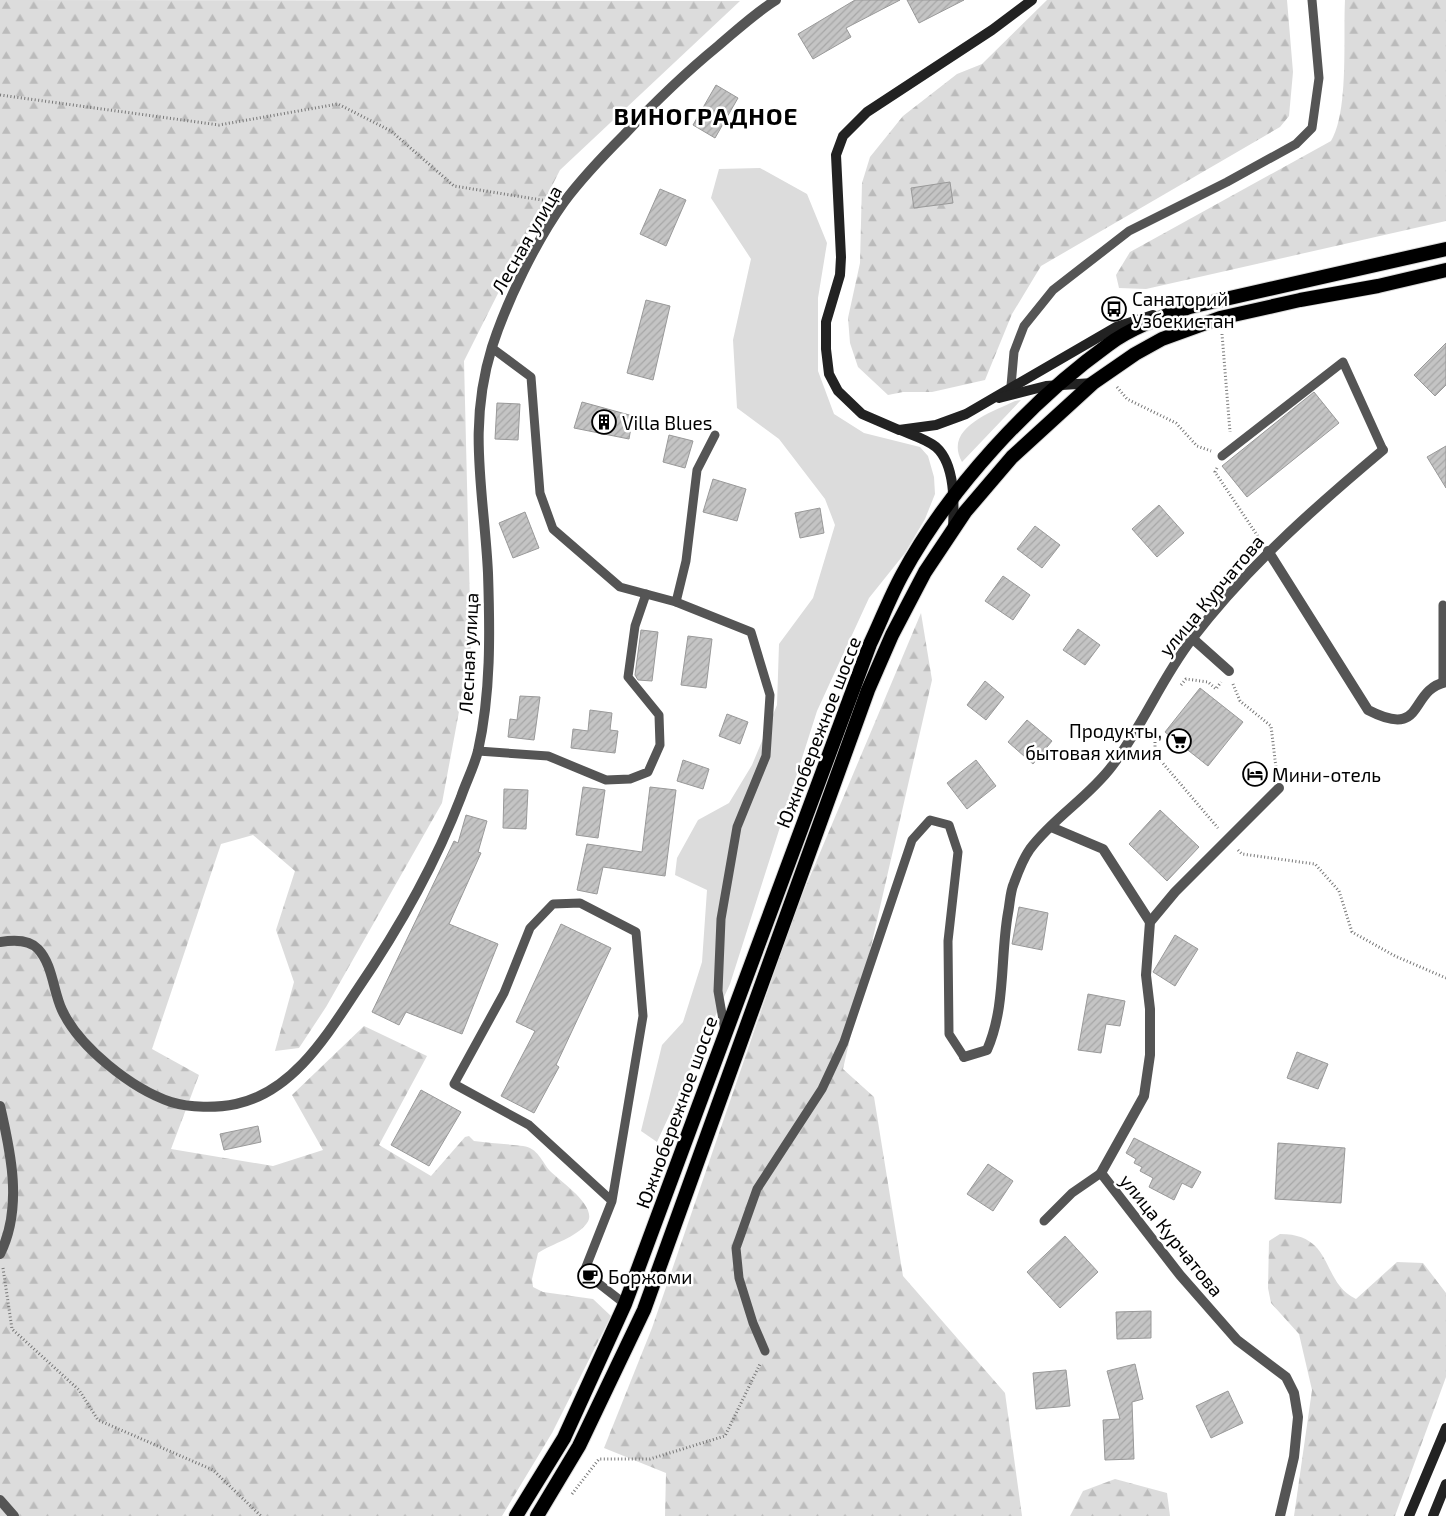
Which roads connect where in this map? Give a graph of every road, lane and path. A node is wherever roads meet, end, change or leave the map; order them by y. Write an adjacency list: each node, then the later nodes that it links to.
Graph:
1 (1032, 0): 15 (main road)
2 (1312, 0): 13 (lane)
3 (769, 2): 5 (street, Лесная улица)
4 (0, 95): 5 (path)
5 (563, 203): 10 (street, Лесная улица)
6 (1446, 249): 8 (highway, Южнобережное шоссе)
7 (1446, 270): 9 (highway, Южнобережное шоссе)
8 (1190, 307): 13 (main road); 20 (highway, Южнобережное шоссе)
9 (1220, 318): 12 (highway, Южнобережное шоссе); 17 (path)
10 (492, 348): 23 (lane); 31 (street, Лесная улица)
11 (1112, 382): 19 (path)
12 (1093, 383): 14 (main road); 21 (highway, Южнобережное шоссе)
13 (1011, 386): 14 (main road)
14 (991, 400): 15 (main road)
15 (900, 430): 20 (main road)
16 (715, 435): 24 (lane)
17 (1232, 448): 18 (lane); 19 (lane)
18 (1383, 450): 22 (street, улица Курчатова)
19 (1222, 456): 22 (path)
20 (954, 497): 21 (main road); 39 (highway, Южнобережное шоссе)
21 (953, 530): 47 (highway, Южнобережное шоссе)
22 (1268, 551): 26 (street, улица Курчатова); 28 (street)
23 (646, 594): 24 (lane); 31 (lane)
24 (676, 602): 39 (lane)
25 (1443, 605): 28 (lane)
26 (1192, 638): 27 (street); 33 (street, улица Курчатова)
27 (1229, 672): 29 (path); 32 (path)
28 (1444, 682)
29 (1180, 686)
30 (1155, 726): 34 (path)
31 (478, 751): 37 (street, Лесная улица)
32 (1279, 788): 34 (street)
33 (1051, 827): 36 (street); 40 (street, улица Курчатова)
34 (1228, 840): 36 (street)
35 (1242, 854): 38 (path)
36 (1150, 922): 42 (street, улица Курчатова)
37 (0, 942)
38 (1446, 978)
39 (725, 1034): 46 (highway, Южнобережное шоссе)
40 (964, 1057): 48 (lane)
41 (0, 1106): 45 (street)
42 (1101, 1173): 44 (lane); 57 (street, улица Курчатова)
43 (612, 1201): 43 (lane); 46 (lane)
44 (1044, 1220)
45 (0, 1253): 54 (path)
46 (624, 1304): 47 (highway); 55 (highway, Южнобережное шоссе)
47 (644, 1310): 51 (highway, Южнобережное шоссе)
48 (765, 1351): 51 (path)
49 (1446, 1428): 58 (main road)
50 (1446, 1484): 59 (main road)
51 (547, 1499): 56 (highway, Южнобережное шоссе)
52 (0, 1500): 53 (street)
53 (14, 1516)
54 (261, 1516)
55 (516, 1516)
56 (537, 1516)
57 (1280, 1516)
58 (1409, 1516)
59 (1433, 1516)

